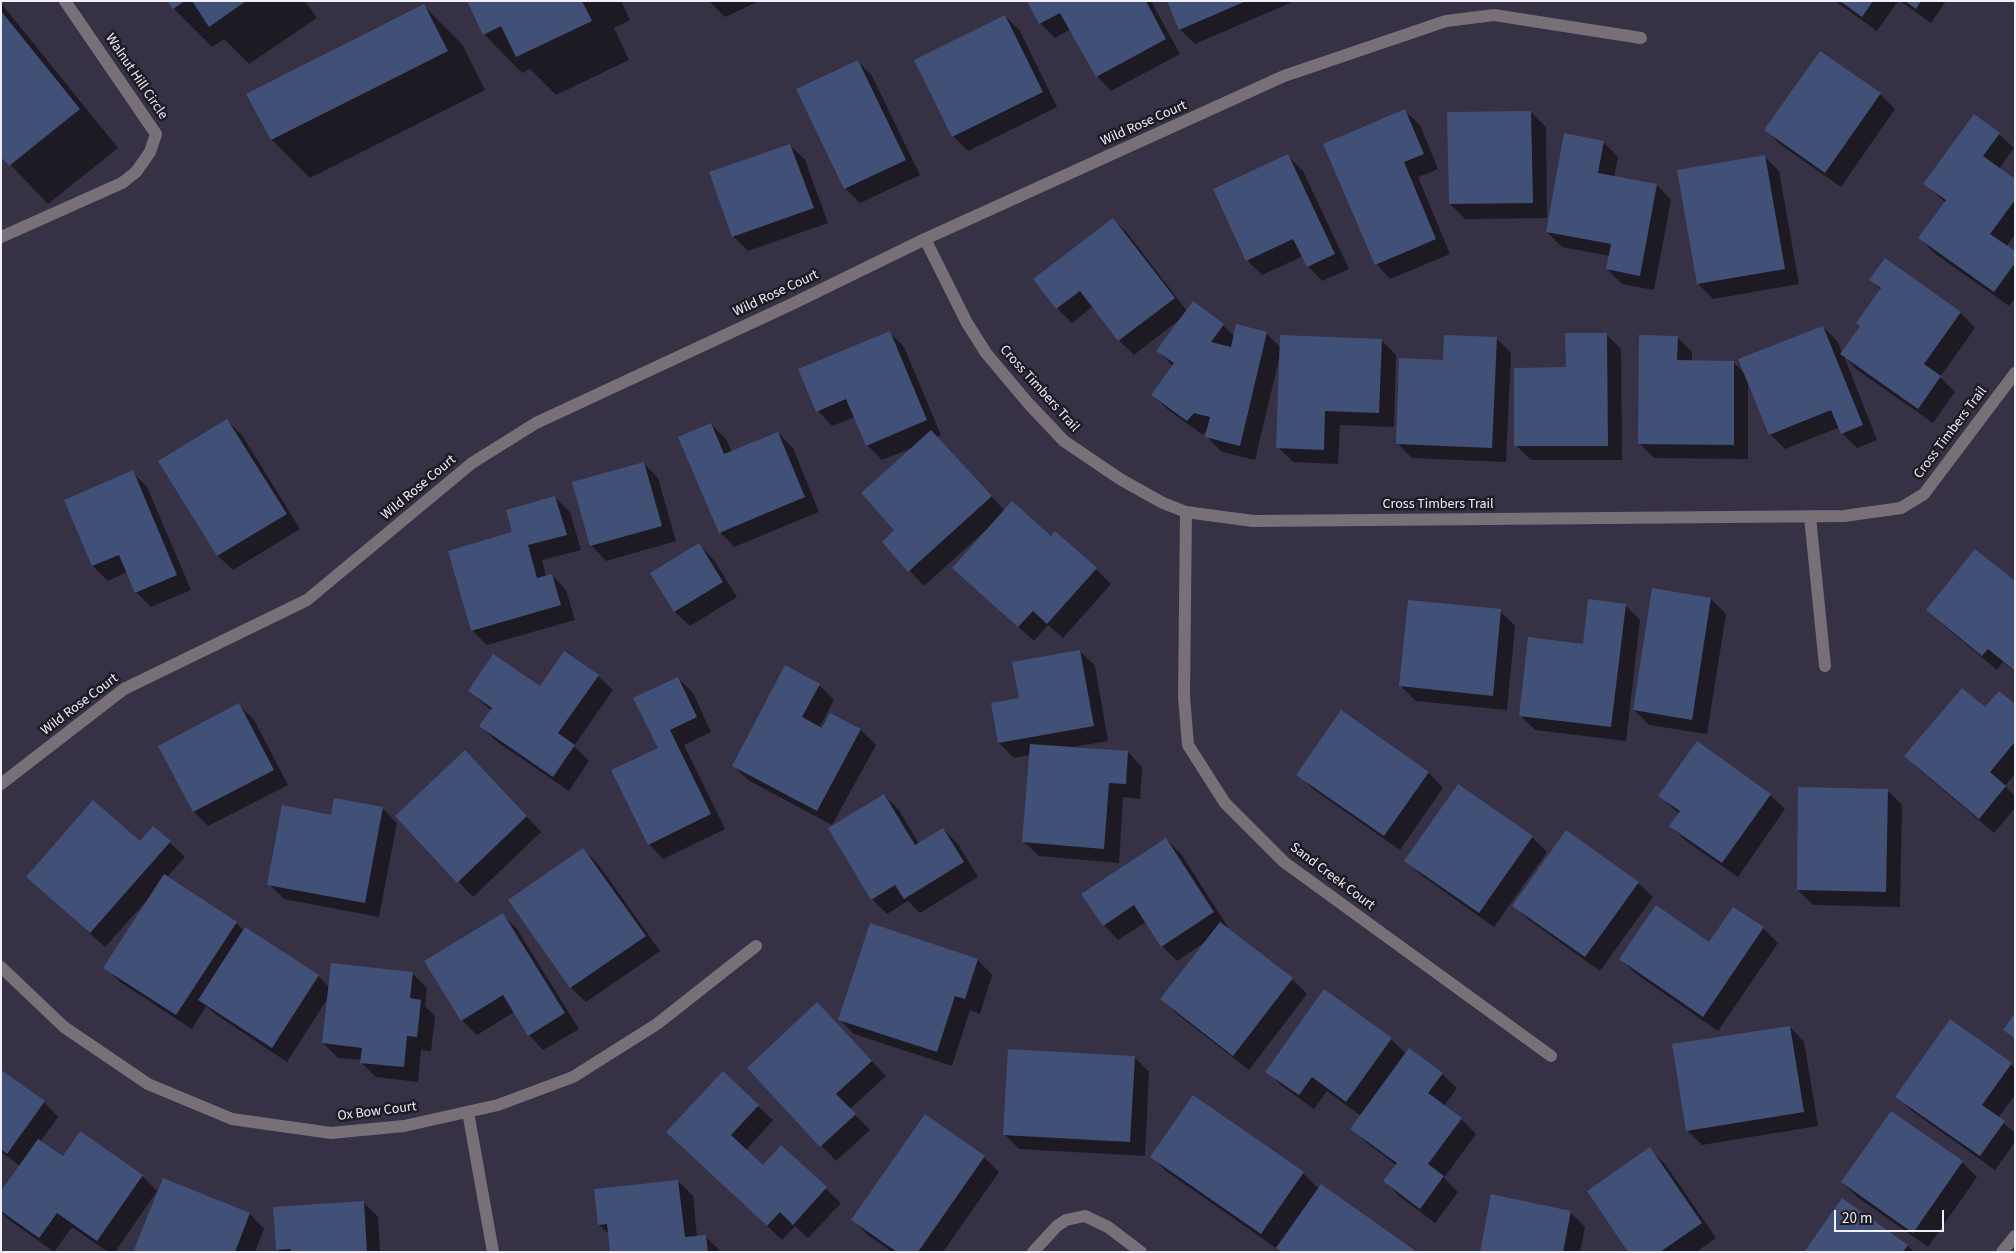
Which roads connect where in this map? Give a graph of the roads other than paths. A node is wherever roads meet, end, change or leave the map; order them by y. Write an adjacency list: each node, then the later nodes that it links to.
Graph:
1 (65, 1): 3 (street, Walnut Hill Circle)
2 (1641, 38): 4 (street, Wild Rose Court)
3 (1, 237)
4 (925, 239): 6 (street, Cross Timbers Trail); 9 (street, Wild Rose Court)
5 (2015, 373): 7 (street, Cross Timbers Trail)
6 (1186, 512): 7 (street, Cross Timbers Trail); 12 (street, Sand Creek Court)
7 (1810, 517): 8 (street)
8 (1825, 666)
9 (1, 784)
10 (756, 946): 13 (street, Ox Bow Court)
11 (1, 967): 13 (street, Ox Bow Court)
12 (1551, 1056)
13 (468, 1112): 15 (street)
14 (2015, 1236): 18 (street)
15 (493, 1252)
16 (1033, 1252): 17 (street)
17 (1141, 1252)
18 (2002, 1252)

